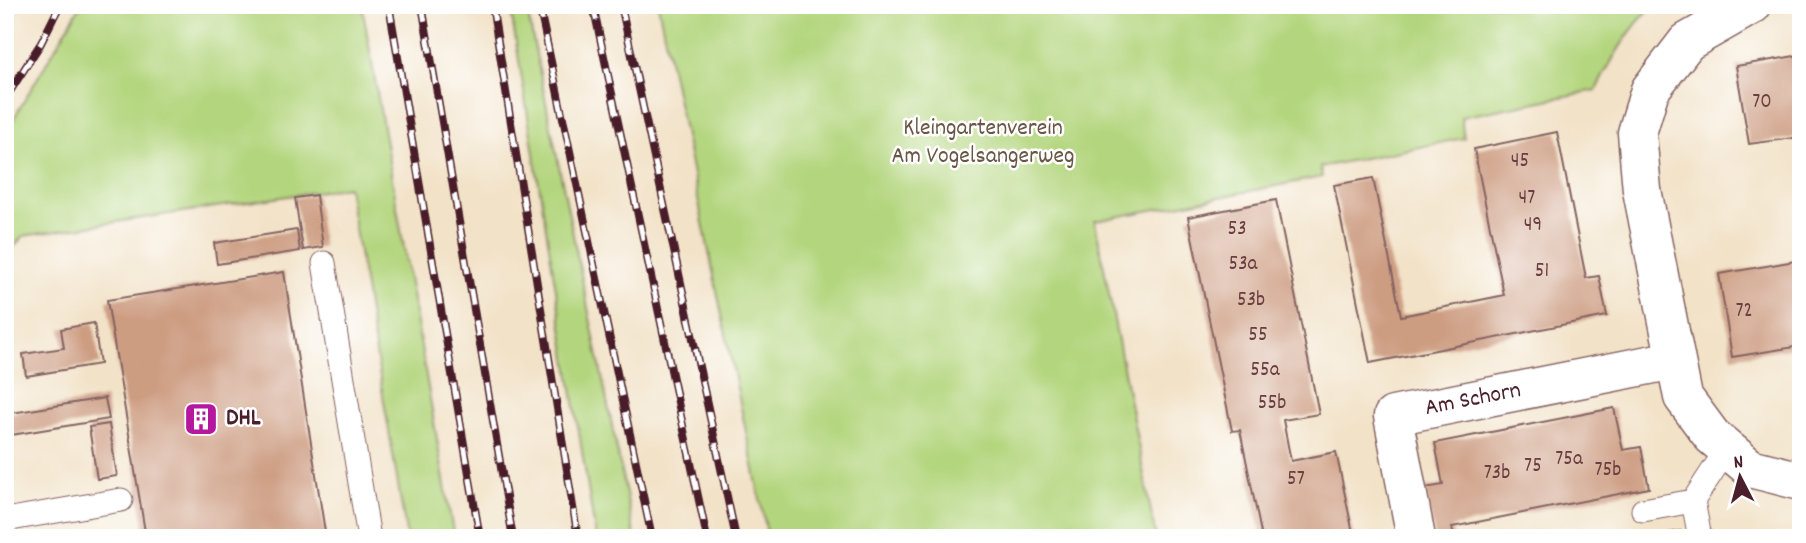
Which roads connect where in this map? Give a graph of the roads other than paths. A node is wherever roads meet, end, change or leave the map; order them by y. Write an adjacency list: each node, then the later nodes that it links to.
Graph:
1 (1752, 5): 3 (street)
2 (324, 263): 10 (lane)
3 (1674, 360): 4 (street); 11 (street, Am Schorn)
4 (1727, 449): 5 (street); 7 (lane)
5 (1801, 481)
6 (121, 500): 9 (lane)
7 (1693, 501): 8 (lane); 12 (lane)
8 (1643, 509)
9 (5, 520)
10 (369, 538)
11 (1416, 538)
12 (1700, 538)

